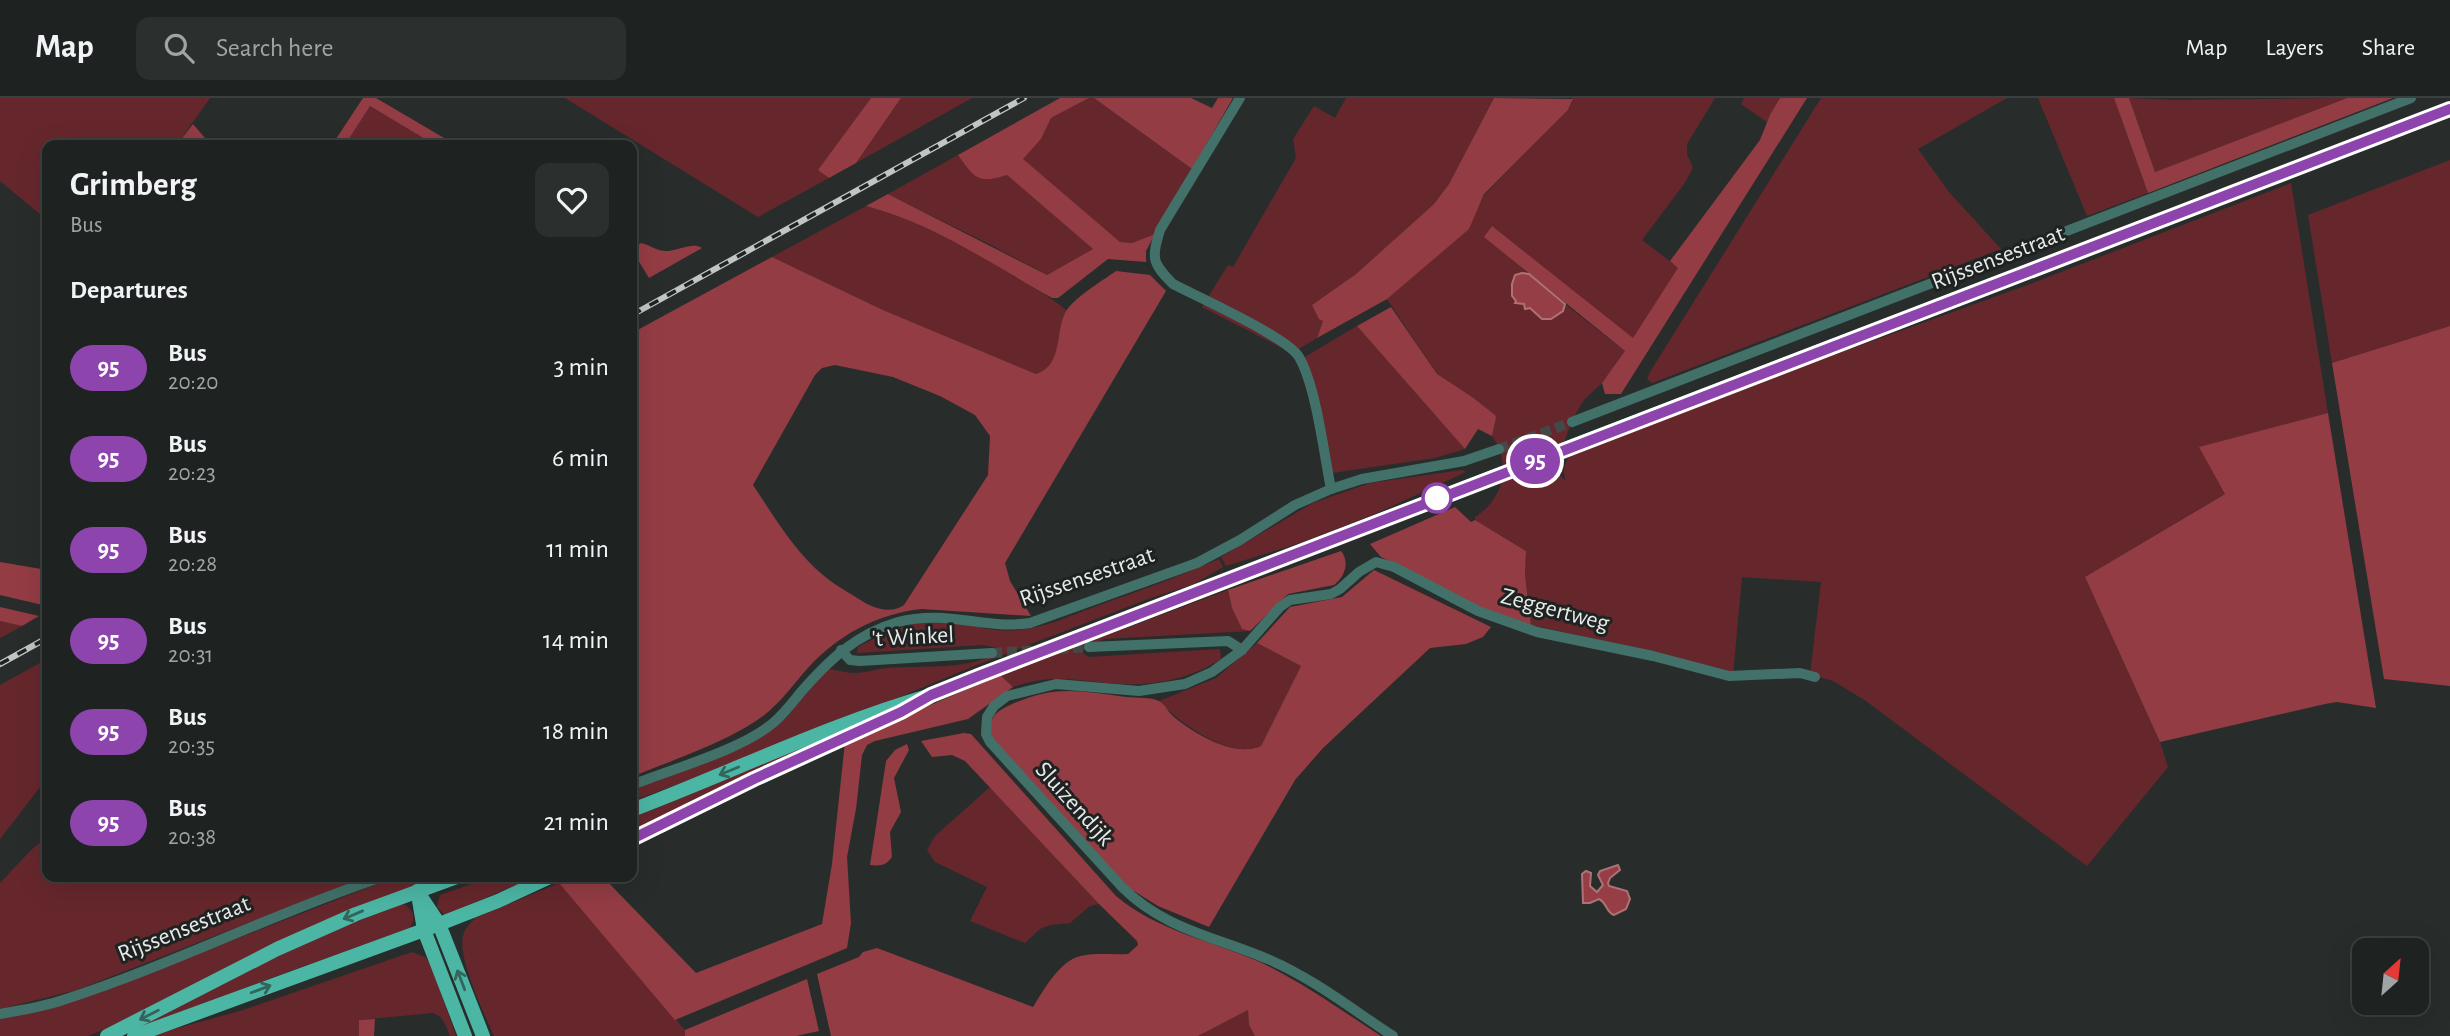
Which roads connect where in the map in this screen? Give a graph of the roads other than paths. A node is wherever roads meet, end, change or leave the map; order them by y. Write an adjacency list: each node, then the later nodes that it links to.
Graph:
1 (1240, 98): 8 (street)
2 (2411, 98): 4 (street, Rijssensestraat)
3 (2450, 109): 6 (main road, Rijssensestraat)
4 (1572, 422)
5 (1499, 449): 8 (street, Rijssensestraat)
6 (1562, 450)
7 (1503, 473): 14 (main road, Rijssensestraat)
8 (1331, 489): 10 (street, Rijssensestraat)
9 (1089, 647): 11 (street)
10 (841, 650): 12 (street, 't Winkel); 15 (street, Rijssensestraat)
11 (1242, 650): 13 (street, Zeggertweg); 29 (street, Sluizendijk)
12 (992, 653)
13 (1815, 677)
14 (931, 695): 16 (main road, Rijssensestraat, one-way to 16); 17 (main road, Rijssensestraat)
15 (637, 783)
16 (637, 808)
17 (637, 837)
18 (368, 882): 24 (street, Rijssensestraat)
19 (443, 882): 21 (main road)
20 (540, 882): 22 (main road)
21 (417, 891): 22 (main road); 23 (main road); 25 (main road, one-way to 25)
22 (439, 924): 23 (main road); 28 (main road, one-way to 22)
23 (425, 930): 26 (main road, one-way to 23); 27 (main road)
24 (0, 1014)
25 (107, 1036)
26 (134, 1036)
27 (465, 1036)
28 (483, 1036)
29 (1393, 1036)

